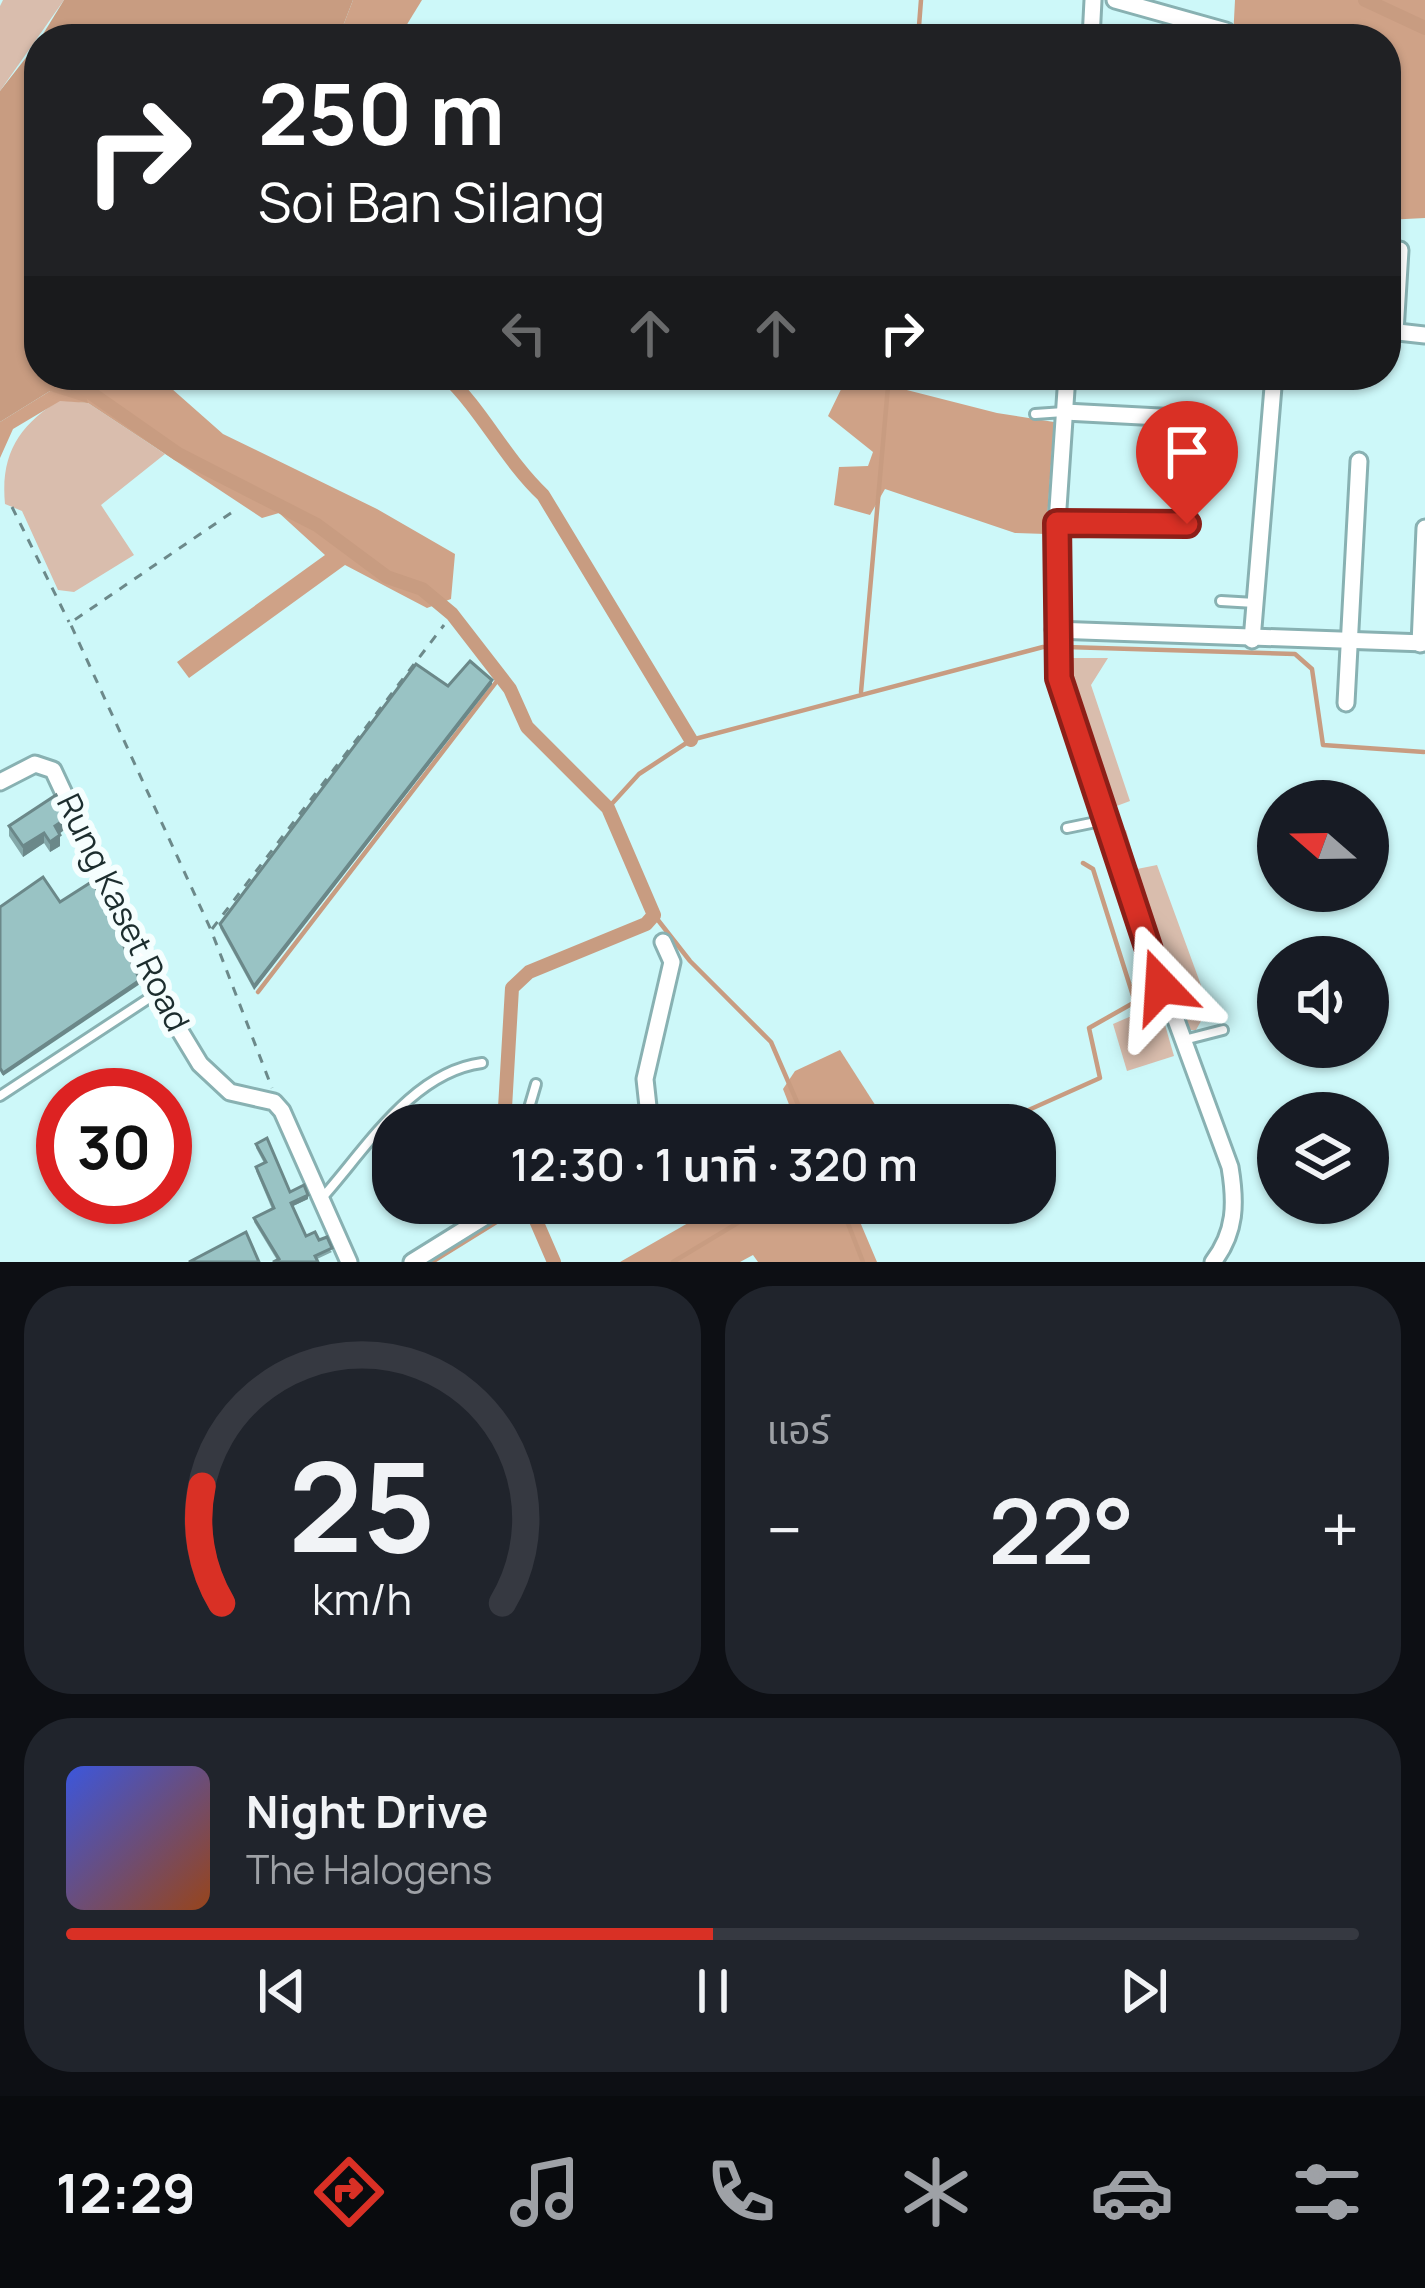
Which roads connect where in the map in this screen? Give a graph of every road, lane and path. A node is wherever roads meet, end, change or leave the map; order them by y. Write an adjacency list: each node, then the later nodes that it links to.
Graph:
1 (1115, 0): 2 (street)
2 (1198, 24)
3 (1066, 390): 5 (street)
4 (1273, 390): 15 (street)
5 (1065, 412): 6 (lane); 7 (street); 12 (street)
6 (1035, 414)
7 (1198, 419)
8 (1359, 461): 20 (street)
9 (12, 507): 16 (path)
10 (231, 513): 16 (path)
11 (1189, 518): 12 (street)
12 (1057, 523): 18 (street)
13 (1425, 528): 21 (street)
14 (1221, 602): 15 (lane)
15 (1255, 603): 19 (street)
16 (70, 623): 26 (path)
17 (444, 625): 26 (path)
18 (1054, 630): 19 (street); 24 (street)
19 (1252, 640): 20 (street)
20 (1351, 642): 21 (street); 22 (street)
21 (1423, 644)
22 (1346, 703)
23 (0, 782): 28 (street, Rung Kaset Road)
24 (1102, 820): 25 (lane); 30 (street)
25 (1067, 828)
26 (211, 930): 34 (path)
27 (663, 942): 36 (street)
28 (158, 993): 33 (lane); 34 (street, Rung Kaset Road)
29 (1223, 1030): 30 (lane)
30 (1181, 1040): 41 (street)
31 (482, 1063): 37 (lane)
32 (536, 1084): 35 (lane)
33 (0, 1096)
34 (274, 1102): 37 (street)
35 (530, 1104)
36 (648, 1104)
37 (320, 1199): 39 (street)
38 (473, 1224): 40 (street)
39 (349, 1262)
40 (412, 1262)
41 (1213, 1262)

